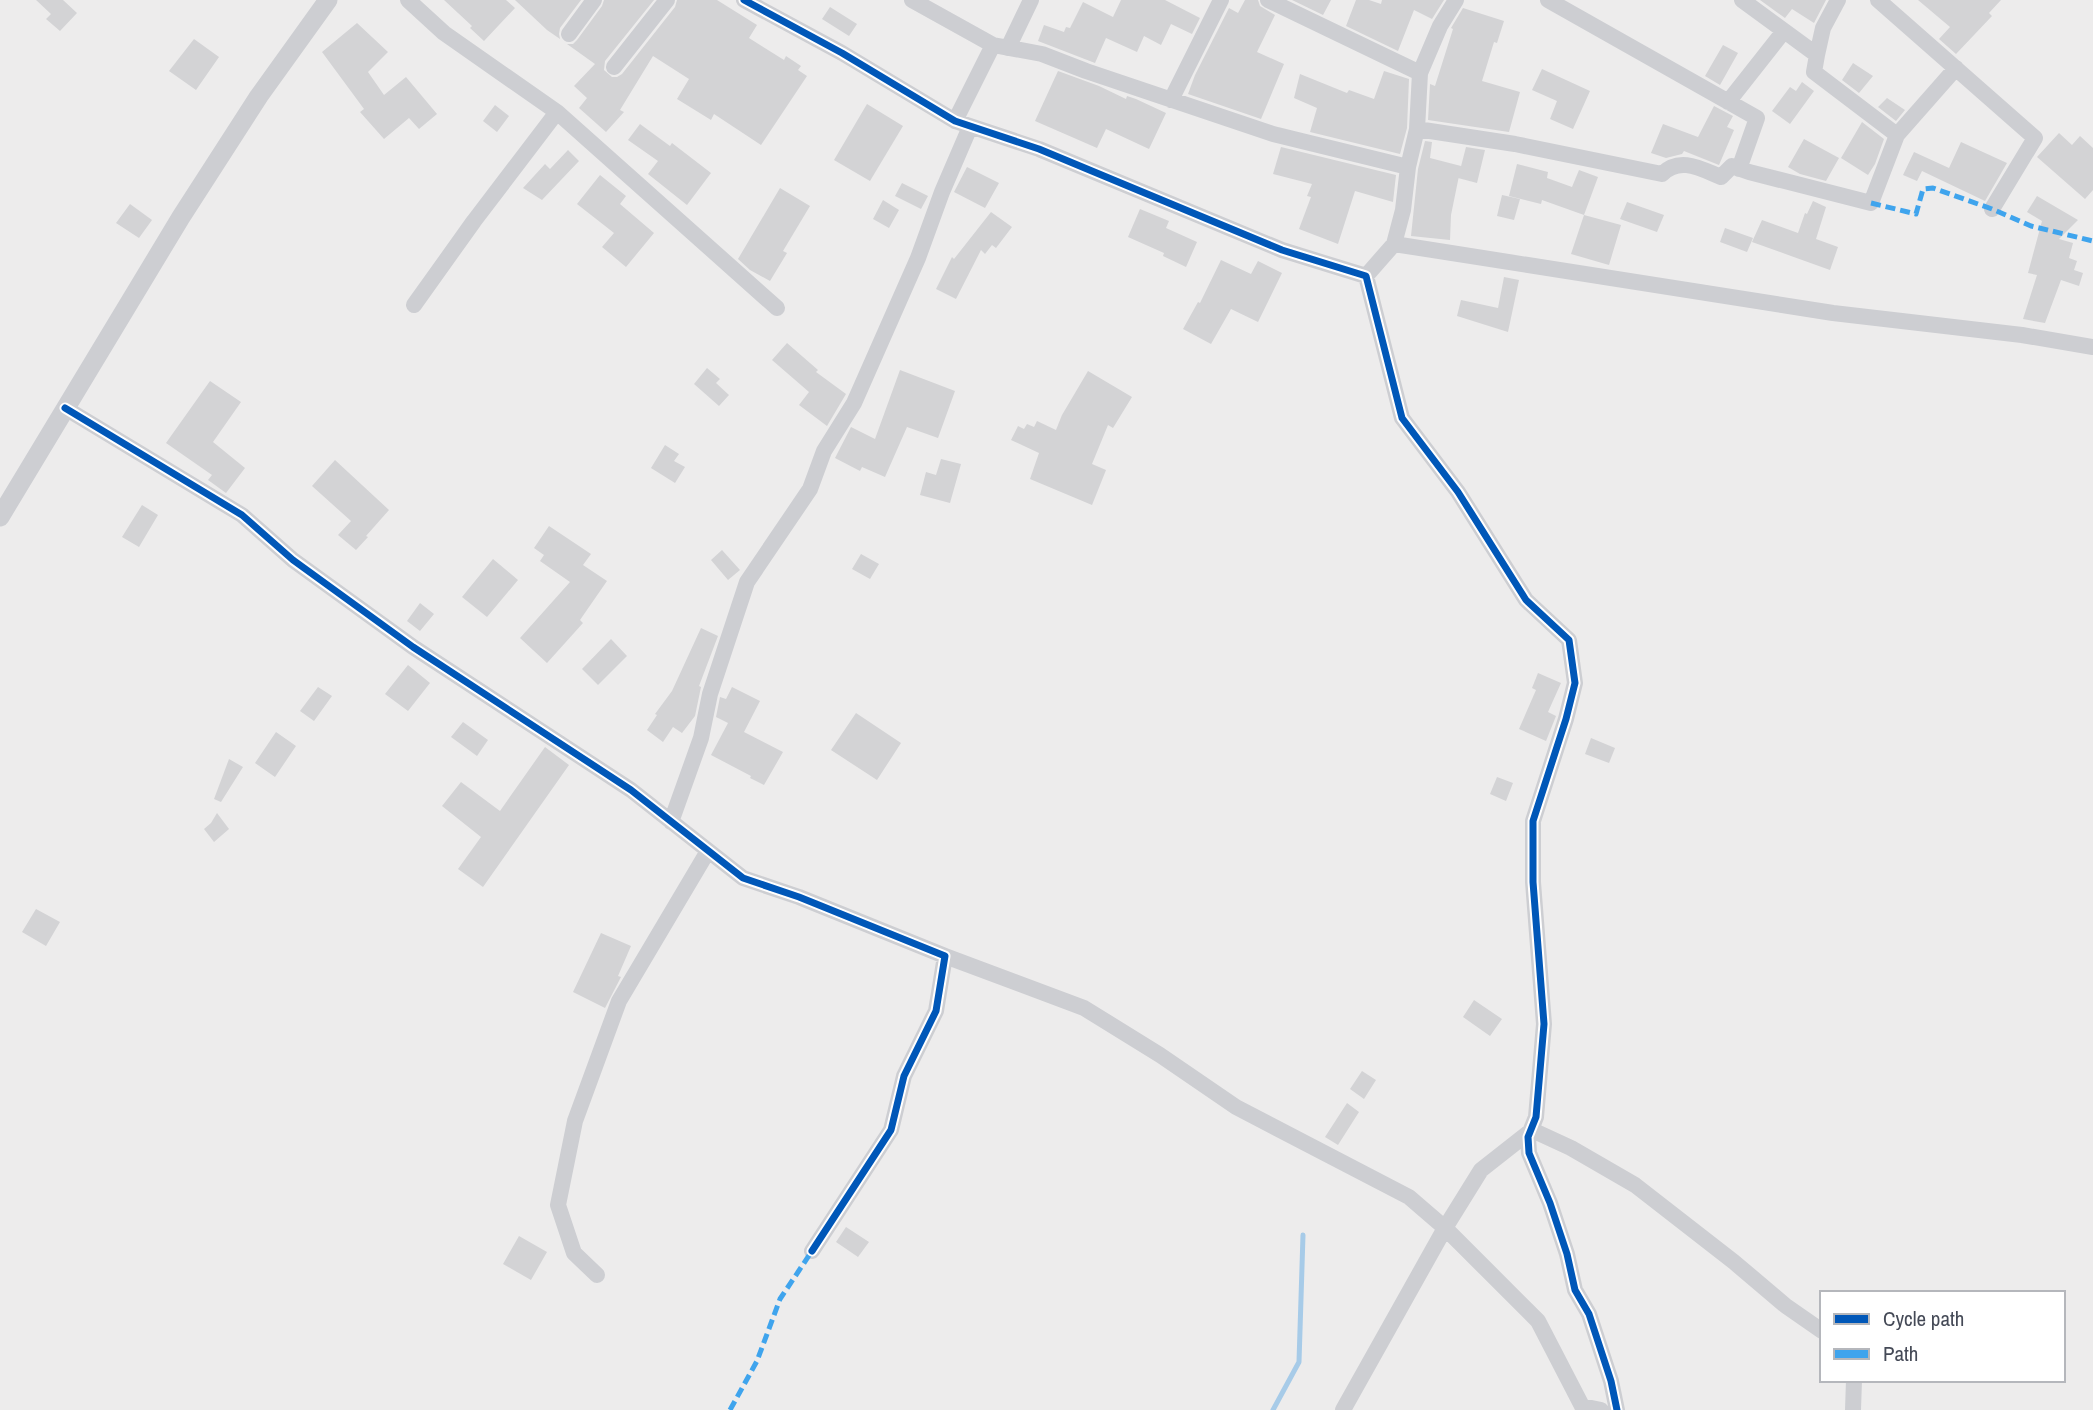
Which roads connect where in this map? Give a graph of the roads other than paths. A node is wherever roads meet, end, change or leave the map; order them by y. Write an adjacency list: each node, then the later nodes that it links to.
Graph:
1 (328, 0): 36 (street)
2 (408, 0): 24 (street)
3 (594, 0): 16 (street)
4 (667, 0): 19 (street)
5 (744, 0): 25 (street)
6 (912, 0): 17 (street)
7 (1031, 0): 17 (street)
8 (1221, 0): 22 (street)
9 (1268, 0): 21 (street)
10 (1456, 0): 21 (street)
11 (1548, 0): 23 (street)
12 (1838, 0): 18 (street)
13 (1878, 0): 20 (street)
14 (1747, 2): 15 (street)
15 (1784, 31): 18 (street); 23 (street)
16 (569, 34)
17 (1000, 47): 22 (street); 25 (street)
18 (1817, 55): 27 (street)
19 (614, 67)
20 (1956, 68): 27 (street); 30 (street)
21 (1420, 74): 26 (street)
22 (1171, 100): 28 (street)
23 (1728, 102): 29 (street)
24 (557, 112): 33 (street); 34 (street)
25 (963, 124): 32 (street); 38 (street)
26 (1417, 129): 28 (street); 29 (street)
27 (1897, 135): 29 (street)
28 (1408, 167): 31 (street)
29 (1739, 169)
30 (1992, 209)
31 (1394, 244): 32 (street); 35 (street)
32 (1366, 276): 41 (street)
33 (414, 305)
34 (777, 307)
35 (2093, 347)
36 (65, 408): 37 (street); 38 (street)
37 (0, 517)
38 (671, 822): 39 (street)
39 (708, 851): 40 (street); 44 (street)
40 (945, 956): 42 (street); 43 (street)
41 (1532, 1130): 42 (street); 45 (street); 49 (street)
42 (1445, 1228): 47 (street); 48 (street)
43 (812, 1251)
44 (597, 1275)
45 (1820, 1330)
46 (1854, 1382): 50 (street)
47 (1343, 1410)
48 (1601, 1410)
49 (1617, 1410)
50 (1853, 1410)

